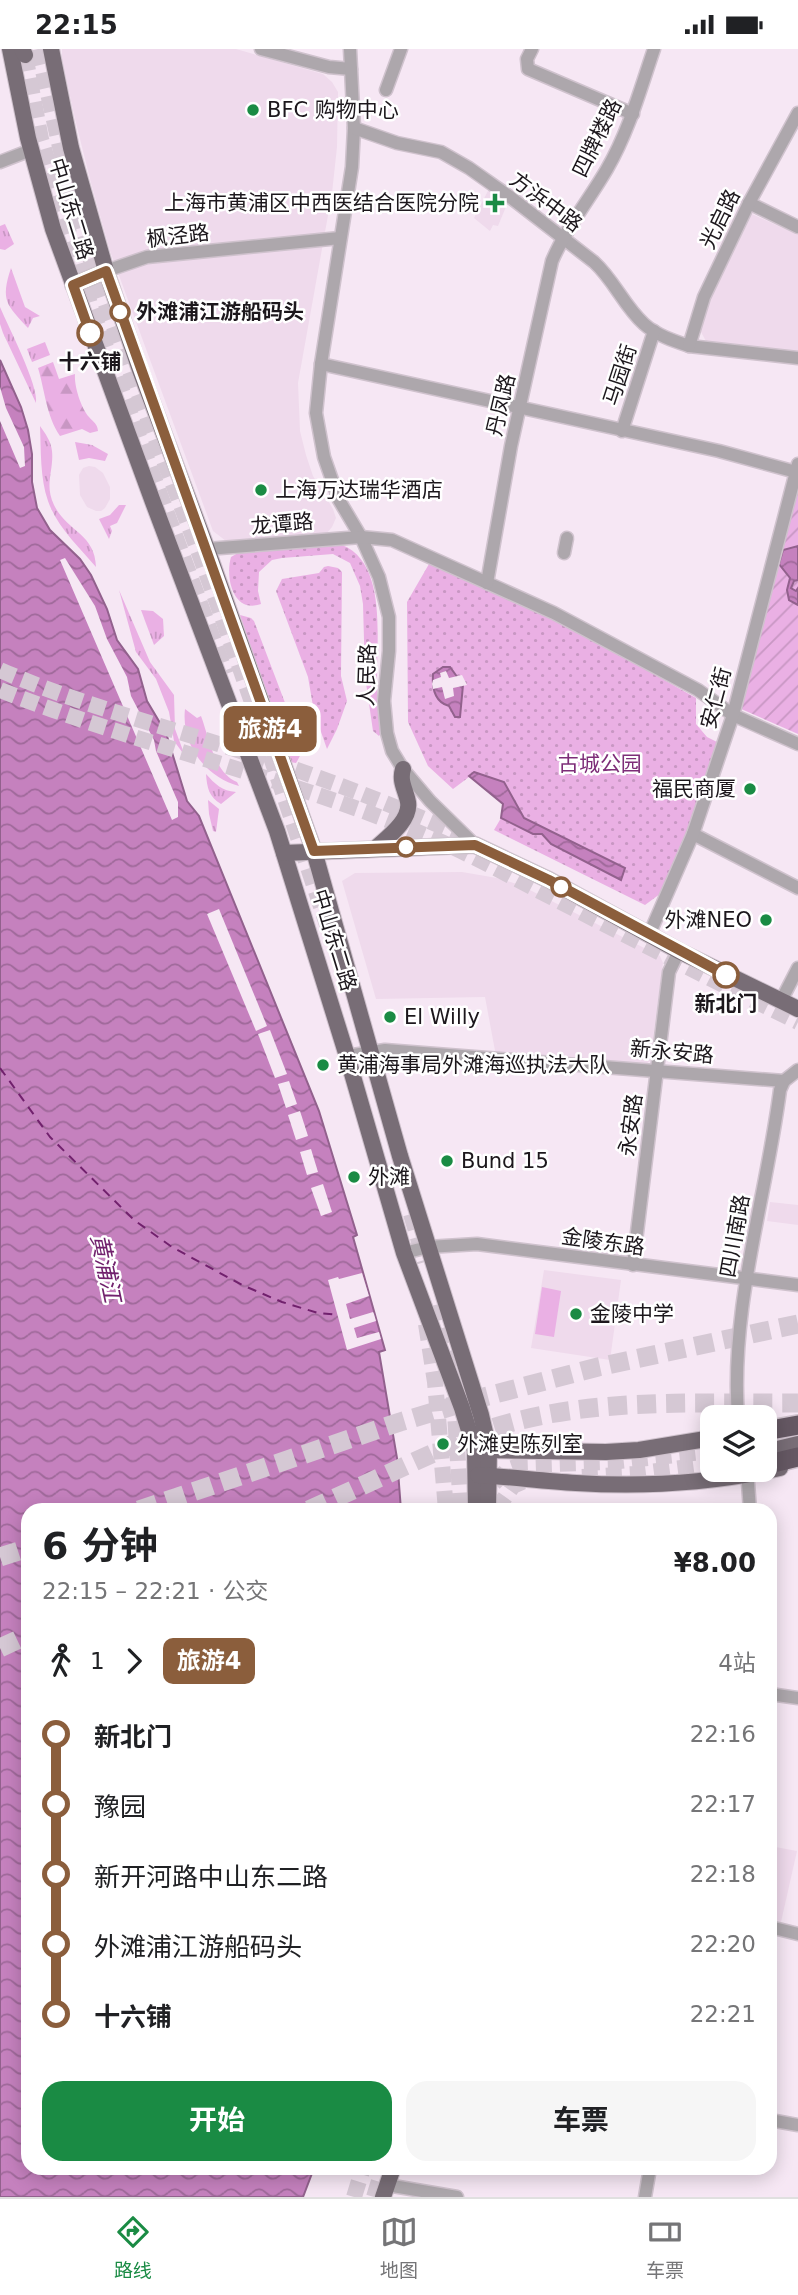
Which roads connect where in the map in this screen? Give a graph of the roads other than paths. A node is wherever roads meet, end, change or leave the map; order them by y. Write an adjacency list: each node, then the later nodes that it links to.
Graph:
1 (51, 49): 19 (main road, 中山东二路)
2 (261, 49): 8 (street)
3 (350, 49): 8 (street, 人民路)
4 (401, 49): 9 (street)
5 (532, 49): 11 (street)
6 (654, 49): 11 (street, 四牌楼路)
7 (19, 51): 13 (main road, 中山东二路)
8 (351, 69): 12 (street, 人民路)
9 (386, 90)
10 (798, 113): 15 (street, 光启路)
11 (633, 114): 17 (street, 四牌楼路)
12 (354, 128): 17 (street, 方浜中路); 18 (street, 人民路)
13 (31, 151): 14 (street); 20 (main road, 中山东二路)
14 (0, 162)
15 (749, 203): 16 (street); 22 (street, 光启路)
16 (798, 227)
17 (562, 237): 21 (street, 方浜中路); 25 (street, 丹凤路)
18 (340, 238): 19 (street, 枫泾路); 24 (street, 人民路)
19 (106, 271): 20 (main road); 30 (main road, 中山东二路)
20 (73, 285): 40 (main road, 中山东二路)
21 (654, 331): 22 (street, 方浜中路); 26 (street, 马园街)
22 (689, 347): 23 (street, 方浜中路)
23 (798, 358)
24 (321, 364): 25 (street); 28 (street, 人民路)
25 (521, 407): 26 (street); 32 (street, 丹凤路)
26 (622, 431): 27 (street)
27 (797, 468): 33 (street, 安仁街)
28 (361, 537): 30 (street, 龙谭路); 32 (street, 龙谭路); 35 (street, 人民路)
29 (567, 538): 31 (street)
30 (207, 549): 39 (main road, 中山东二路)
31 (564, 553)
32 (487, 583): 33 (street, 龙谭路)
33 (733, 715): 34 (street, 龙谭路); 36 (street, 安仁街)
34 (798, 744)
35 (403, 769): 37 (street, 人民路); 38 (main road)
36 (693, 834): 41 (street); 42 (street, 安仁街)
37 (475, 845): 38 (main road); 42 (main road, 人民路)
38 (376, 848): 39 (main road)
39 (314, 851): 40 (main road); 47 (main road, 中山东二路)
40 (284, 853): 48 (main road, 中山东二路)
41 (798, 888)
42 (649, 935): 43 (main road, 人民路)
43 (679, 951): 45 (main road, 人民路); 49 (street, 永安路)
44 (798, 968): 45 (street)
45 (781, 1001): 46 (main road, 人民路)
46 (798, 1009)
47 (372, 1051): 48 (street, 新永安路); 49 (street, 新永安路); 52 (main road, 中山东二路)
48 (347, 1056): 53 (main road, 中山东二路)
49 (657, 1070): 51 (street, 新永安路); 54 (street, 永安路)
50 (798, 1070): 51 (street)
51 (784, 1081): 55 (street, 四川南路)
52 (428, 1247): 53 (street, 金陵东路); 54 (street, 金陵东路); 66 (main road, 中山东二路)
53 (404, 1253): 66 (main road, 中山东二路)
54 (633, 1265): 55 (street, 金陵东路)
55 (746, 1280): 56 (street, 金陵东路); 57 (street, 四川南路)
56 (798, 1286)
57 (737, 1405)
58 (798, 1416): 61 (main road)
59 (798, 1425): 63 (highway)
60 (798, 1434): 64 (highway)
61 (777, 1438)
62 (700, 1440): 68 (main road)
63 (777, 1441)
64 (777, 1445)
65 (798, 1446): 67 (highway)
66 (482, 1450): 68 (main road); 73 (main road)
67 (777, 1451)
68 (541, 1452): 74 (main road)
69 (777, 1457): 70 (highway)
70 (798, 1457)
71 (777, 1459): 72 (main road)
72 (798, 1465)
73 (483, 1475): 74 (main road); 77 (main road); 78 (main road)
74 (541, 1480): 75 (main road)
75 (700, 1480)
76 (756, 1482): 79 (street)
77 (478, 1503)
78 (487, 1503)
79 (751, 1503)
80 (777, 1695): 81 (street)
81 (798, 1698)
82 (777, 1929): 83 (street)
83 (798, 1934)
84 (777, 2121): 85 (street)
85 (798, 2125)
86 (400, 2175): 88 (main road)
87 (648, 2175): 90 (street)
88 (390, 2192): 89 (street)
89 (457, 2197)
90 (645, 2197)

